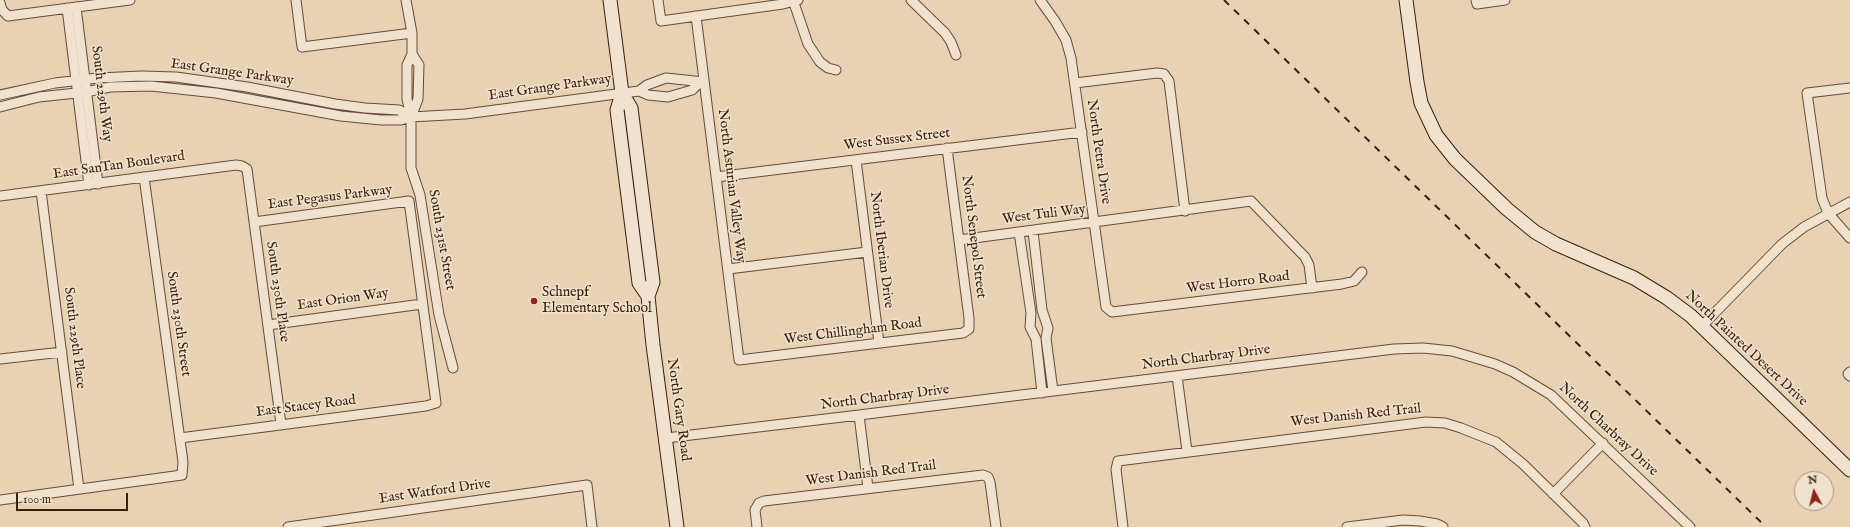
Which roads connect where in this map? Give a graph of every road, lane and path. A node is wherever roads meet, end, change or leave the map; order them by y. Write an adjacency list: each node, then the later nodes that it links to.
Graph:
1 (130, 0): 13 (street)
2 (296, 0): 16 (street)
3 (406, 0): 16 (street, South 231st Street)
4 (610, 0): 26 (street, North Gary Road)
5 (658, 0): 15 (street)
6 (911, 0): 17 (street)
7 (1040, 0): 22 (street, North Petra Drive)
8 (1406, 0): 59 (street, North Painted Desert Drive)
9 (1505, 0): 11 (street)
10 (795, 1): 15 (street); 18 (street)
11 (1476, 2)
12 (0, 3): 14 (street)
13 (76, 7): 14 (street); 20 (street, South 229th Way)
14 (67, 8): 20 (street, South 229th Way)
15 (696, 16): 21 (street, North Asturian Valley Way)
16 (412, 33): 30 (street, South 231st Street)
17 (956, 55)
18 (836, 70)
19 (673, 80): 21 (street); 24 (street); 27 (street)
20 (80, 81): 25 (street, South 229th Way); 28 (street, East Grange Parkway); 30 (street, East Grange Parkway)
21 (701, 82): 27 (street); 36 (street, North Asturian Valley Way)
22 (1075, 83): 31 (street, North Petra Drive); 42 (street)
23 (1850, 88): 43 (street)
24 (639, 91): 26 (street, East Grange Parkway); 27 (street)
25 (81, 92): 29 (street, East Grange Parkway); 30 (street, East Grange Parkway); 37 (street, South 229th Way)
26 (622, 93): 30 (street, East Grange Parkway); 73 (street, North Gary Road)
27 (674, 94)
28 (0, 95)
29 (0, 107)
30 (411, 117): 65 (street, South 231st Street)
31 (1082, 132): 32 (street, West Sussex Street); 45 (street, North Petra Drive)
32 (947, 148): 33 (street, West Sussex Street); 49 (street, North Senepol Street)
33 (856, 160): 36 (street, West Sussex Street); 50 (street, North Iberian Drive)
34 (242, 166): 35 (street, East SanTan Boulevard); 44 (street, South 230th Place)
35 (144, 177): 37 (street, East SanTan Boulevard); 72 (street, South 230th Street)
36 (716, 177): 51 (street, North Asturian Valley Way)
37 (94, 184): 38 (street, East SanTan Boulevard)
38 (42, 191): 39 (street, East SanTan Boulevard); 62 (street, South 229th Place)
39 (0, 196)
40 (409, 201): 44 (street, East Pegasus Parkway); 54 (street, South 231st Street)
41 (1850, 202): 43 (street)
42 (1185, 211): 45 (street, West Tuli Way); 53 (street, West Tuli Way)
43 (1828, 213): 48 (street); 59 (street)
44 (254, 222): 58 (street, South 230th Place)
45 (1094, 223): 46 (street, West Tuli Way); 55 (street, North Petra Drive)
46 (1033, 231): 47 (street, West Tuli Way); 56 (street)
47 (1020, 232): 49 (street, West Tuli Way); 57 (street)
48 (1850, 238)
49 (959, 240): 60 (street, North Senepol Street)
50 (867, 252): 51 (street); 61 (street, North Iberian Drive)
51 (728, 269): 64 (street, North Asturian Valley Way)
52 (1362, 272): 53 (street, West Horro Road)
53 (1312, 288): 55 (street, West Horro Road)
54 (422, 304): 58 (street, East Orion Way); 69 (street, South 231st Street)
55 (1112, 312)
56 (1045, 316): 57 (street); 67 (street)
57 (1030, 320): 68 (street)
58 (268, 325): 71 (street, South 230th Place)
59 (1702, 326): 76 (street, North Painted Desert Drive)
60 (968, 329): 61 (street, West Chillingham Road)
61 (879, 343): 64 (street, West Chillingham Road)
62 (62, 352): 63 (street); 78 (street, South 229th Place)
63 (0, 359)
64 (739, 360)
65 (453, 368)
66 (1177, 376): 67 (street, North Charbray Drive); 74 (street, North Charbray Drive); 75 (street)
67 (1054, 392): 68 (street, North Charbray Drive)
68 (1042, 393): 70 (street, North Charbray Drive)
69 (436, 403): 71 (street, East Stacey Road)
70 (859, 415): 73 (street, North Charbray Drive); 77 (street)
71 (280, 424): 72 (street, East Stacey Road)
72 (180, 438): 78 (street, South 230th Street)
73 (666, 438): 84 (street, North Gary Road)
74 (1603, 442): 79 (street); 91 (street, North Charbray Drive)
75 (1187, 451): 79 (street, West Danish Red Trail); 87 (street, West Danish Red Trail)
76 (1850, 470)
77 (868, 488): 85 (street, West Danish Red Trail); 86 (street, West Danish Red Trail)
78 (79, 489): 80 (street)
79 (1553, 494): 90 (street, West Danish Red Trail)
80 (0, 500)
81 (338, 524): 82 (street, East Watford Drive); 83 (street, East Watford Drive)
82 (288, 527)
83 (592, 527)
84 (678, 527)
85 (757, 527)
86 (996, 527)
87 (1123, 527)
88 (1347, 527): 89 (street)
89 (1443, 527)
90 (1585, 527)
91 (1690, 527)

